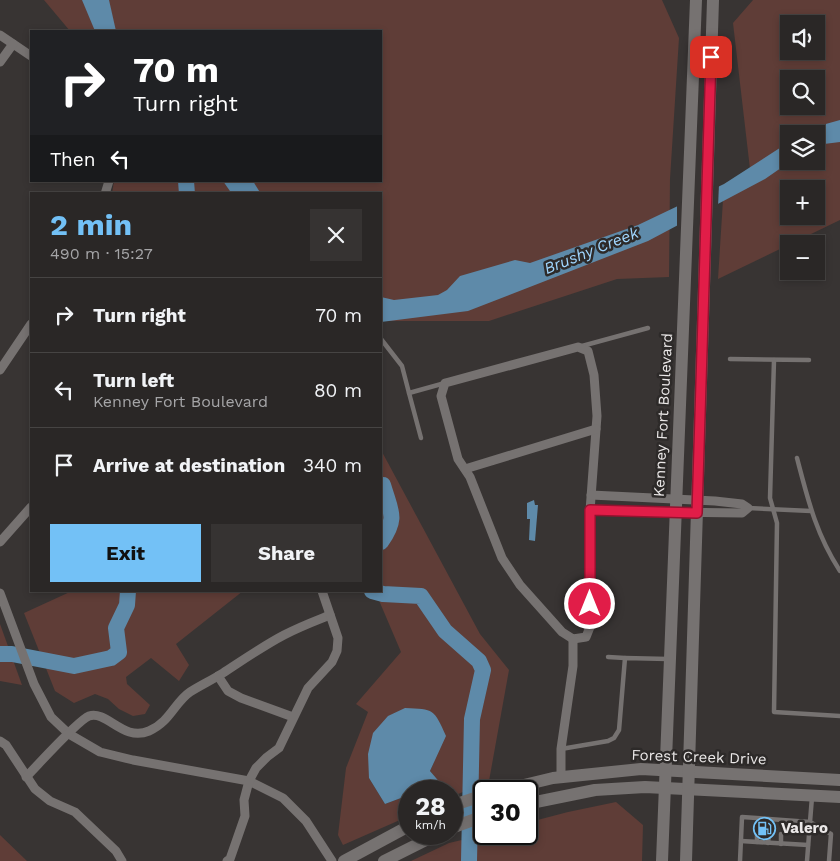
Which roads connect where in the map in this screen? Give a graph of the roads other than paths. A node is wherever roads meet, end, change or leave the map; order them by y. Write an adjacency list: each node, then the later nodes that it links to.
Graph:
1 (696, 0): 22 (main road, Kenney Fort Boulevard)
2 (713, 0): 23 (main road)
3 (0, 35): 4 (street)
4 (12, 44): 5 (street); 6 (street)
5 (30, 55)
6 (0, 62)
7 (30, 325): 14 (street)
8 (648, 328): 10 (lane)
9 (382, 340): 16 (lane)
10 (578, 347): 15 (street); 17 (street)
11 (730, 359): 12 (lane)
12 (774, 360): 13 (lane); 27 (lane)
13 (810, 360)
14 (0, 370)
15 (445, 383): 16 (lane); 20 (street)
16 (408, 393): 18 (lane)
17 (596, 429): 20 (street); 21 (street)
18 (421, 438)
19 (796, 458): 28 (lane)
20 (465, 469): 35 (street)
21 (591, 495): 22 (street); 26 (street)
22 (676, 499): 23 (street); 29 (main road, Kenney Fort Boulevard)
23 (698, 506): 25 (street); 29 (street); 46 (main road)
24 (30, 508): 30 (street)
25 (748, 508): 27 (lane)
26 (590, 510): 29 (street); 35 (street)
27 (774, 510): 28 (lane); 40 (lane)
28 (811, 511): 31 (lane)
29 (675, 513): 38 (main road, Kenney Fort Boulevard)
30 (0, 542)
31 (840, 571)
32 (322, 592): 34 (street)
33 (0, 594): 42 (street)
34 (330, 615): 39 (street); 41 (street)
35 (573, 640): 44 (street)
36 (608, 657): 37 (lane)
37 (625, 658): 38 (lane); 44 (lane)
38 (670, 659): 45 (main road, Kenney Fort Boulevard)
39 (218, 676): 41 (street); 42 (street)
40 (840, 716)
41 (293, 717): 50 (street)
42 (69, 734): 47 (street); 50 (street)
43 (0, 741): 47 (street)
44 (561, 750): 48 (street)
45 (667, 770): 46 (main road, Forest Creek Drive); 48 (main road, Forest Creek Drive); 52 (main road, Kenney Fort Boulevard)
46 (689, 771): 49 (main road, Forest Creek Drive); 53 (main road)
47 (26, 777): 68 (street)
48 (561, 778): 51 (main road, Forest Creek Drive)
49 (840, 780)
50 (249, 781): 69 (street); 70 (street)
51 (538, 783)
52 (666, 788): 53 (main road, Forest Creek Drive); 56 (main road, Forest Creek Drive); 73 (main road, Kenney Fort Boulevard)
53 (688, 788): 54 (main road, Forest Creek Drive); 74 (main road)
54 (812, 796): 55 (main road, Forest Creek Drive); 57 (lane)
55 (840, 797)
56 (538, 802)
57 (810, 822): 62 (lane); 67 (lane); 77 (lane)
58 (398, 832): 71 (main road)
59 (758, 832): 63 (lane)
60 (769, 833): 64 (lane)
61 (781, 834): 65 (lane)
62 (741, 841): 63 (lane); 75 (lane)
63 (757, 842): 64 (lane)
64 (768, 843): 65 (lane)
65 (781, 844): 67 (lane)
66 (415, 845): 72 (main road)
67 (808, 845): 76 (lane)
68 (122, 861)
69 (227, 861)
70 (332, 861)
71 (344, 861)
72 (384, 861)
73 (662, 861)
74 (686, 861)
75 (740, 861)
76 (807, 861)
77 (829, 861)

